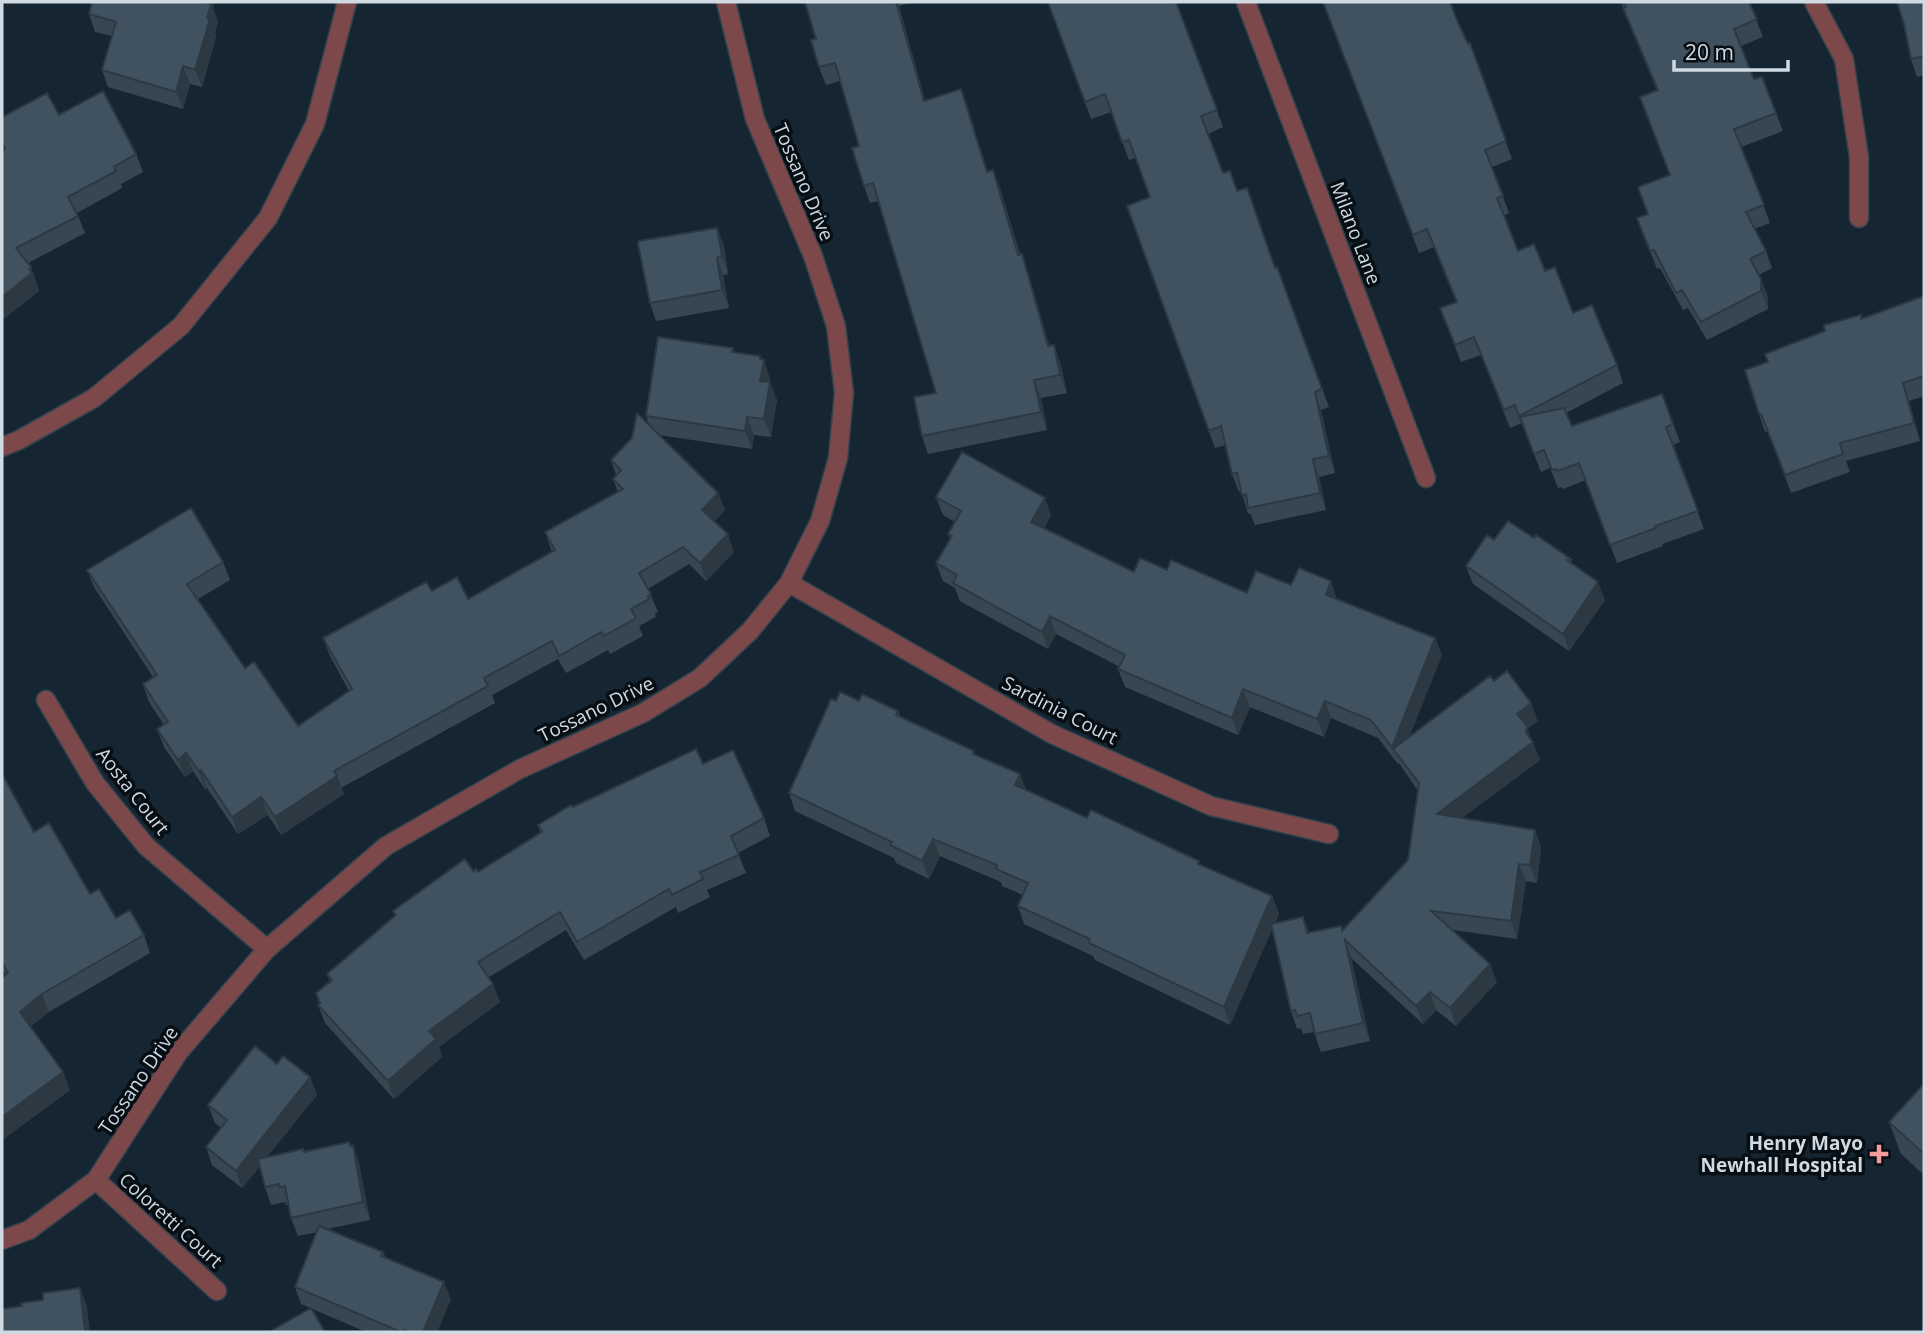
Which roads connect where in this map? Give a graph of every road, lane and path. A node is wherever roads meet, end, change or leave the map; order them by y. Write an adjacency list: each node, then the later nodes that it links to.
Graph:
1 (347, 2): 6 (street)
2 (726, 2): 8 (street, Tossano Drive)
3 (1246, 2): 7 (street, Milano Lane)
4 (1814, 2): 5 (street)
5 (1859, 218)
6 (2, 447)
7 (1426, 478)
8 (789, 583): 10 (street, Sardinia Court); 11 (street, Tossano Drive)
9 (46, 700): 11 (street, Aosta Court)
10 (1329, 834)
11 (267, 949): 12 (street, Tossano Drive)
12 (96, 1180): 13 (street, Tossano Drive); 14 (street, Coloretti Court)
13 (2, 1240)
14 (217, 1291)

